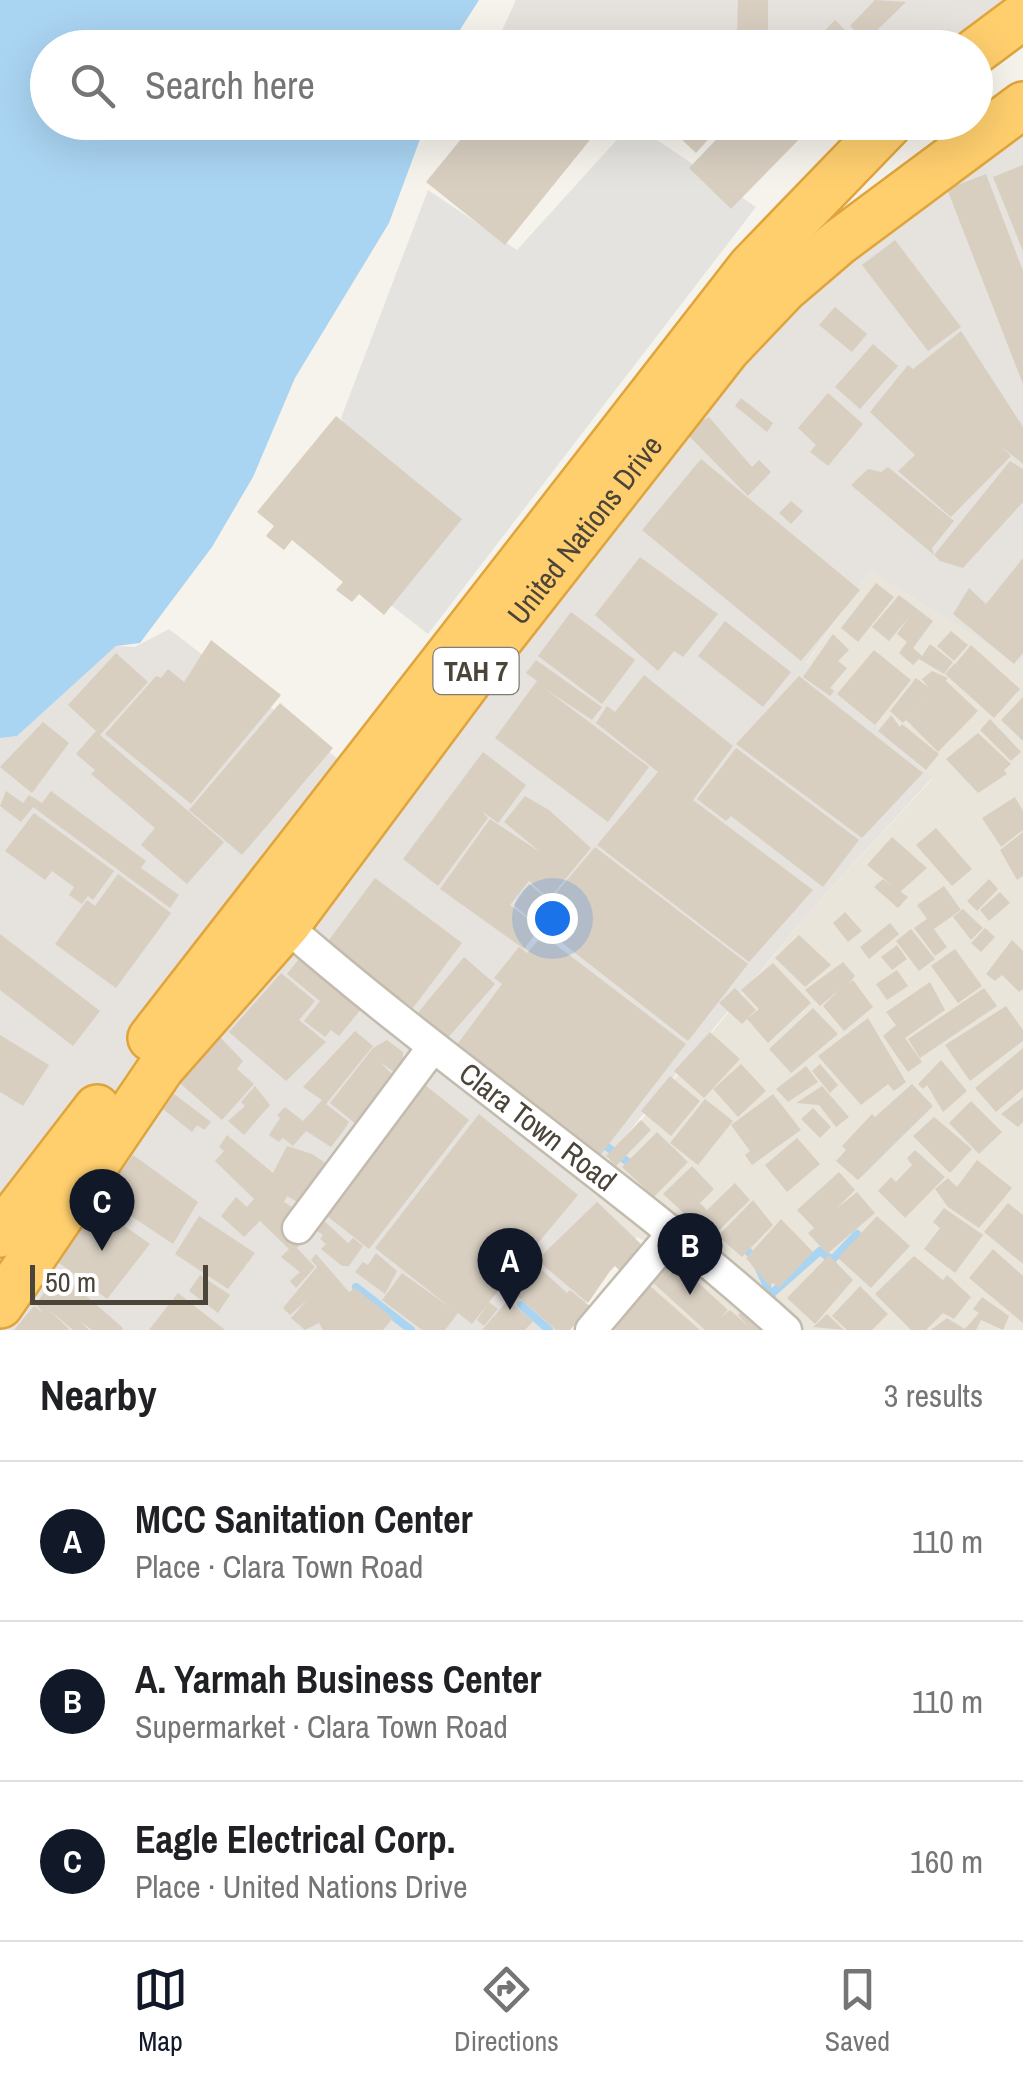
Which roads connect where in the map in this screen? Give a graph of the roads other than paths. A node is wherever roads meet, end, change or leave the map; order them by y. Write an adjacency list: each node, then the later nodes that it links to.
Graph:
1 (1023, 16): 2 (highway)
2 (993, 38)
3 (1023, 105): 4 (highway, United Nations Drive / TAH 7)
4 (993, 121)
5 (874, 140): 10 (highway, United Nations Drive / TAH 7)
6 (963, 140): 7 (highway, United Nations Drive / TAH 7)
7 (286, 926): 8 (street, Clara Town Road); 12 (highway, United Nations Drive / TAH 7)
8 (433, 1047): 9 (street); 11 (street, Clara Town Road)
9 (298, 1228)
10 (0, 1234)
11 (667, 1240): 13 (street); 14 (street, Clara Town Road)
12 (0, 1305)
13 (591, 1330)
14 (786, 1330)

